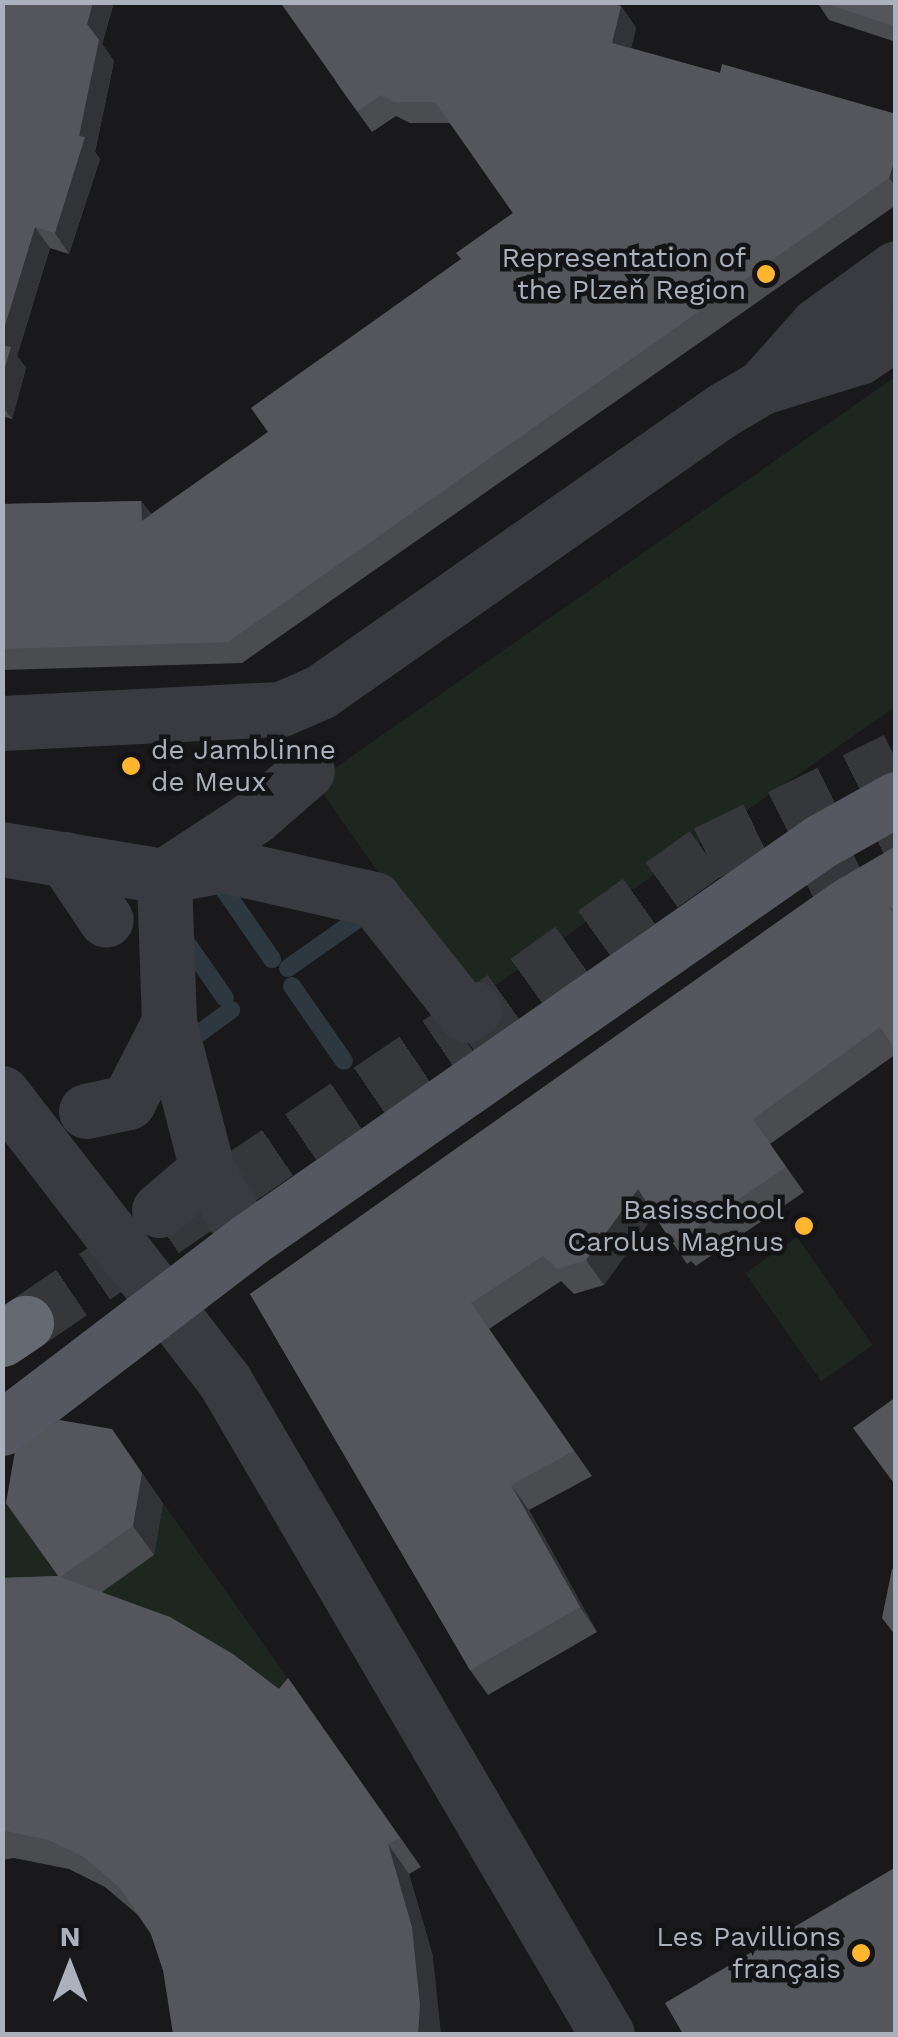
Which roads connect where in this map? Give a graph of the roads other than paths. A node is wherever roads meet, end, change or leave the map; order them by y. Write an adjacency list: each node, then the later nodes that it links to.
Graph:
1 (896, 268): 3 (street)
2 (896, 332): 3 (street)
3 (762, 387): 4 (street)
4 (2, 723)
5 (317, 786): 9 (street)
6 (896, 799): 16 (main road)
7 (2, 850): 8 (street)
8 (65, 859): 9 (street); 10 (street)
9 (164, 876): 11 (street); 12 (street)
10 (106, 920)
11 (462, 999)
12 (169, 1022): 14 (street); 15 (street)
13 (2, 1093): 16 (street)
14 (86, 1111)
15 (158, 1210)
16 (167, 1304): 17 (main road); 18 (street)
17 (2, 1428)
18 (589, 2027)

